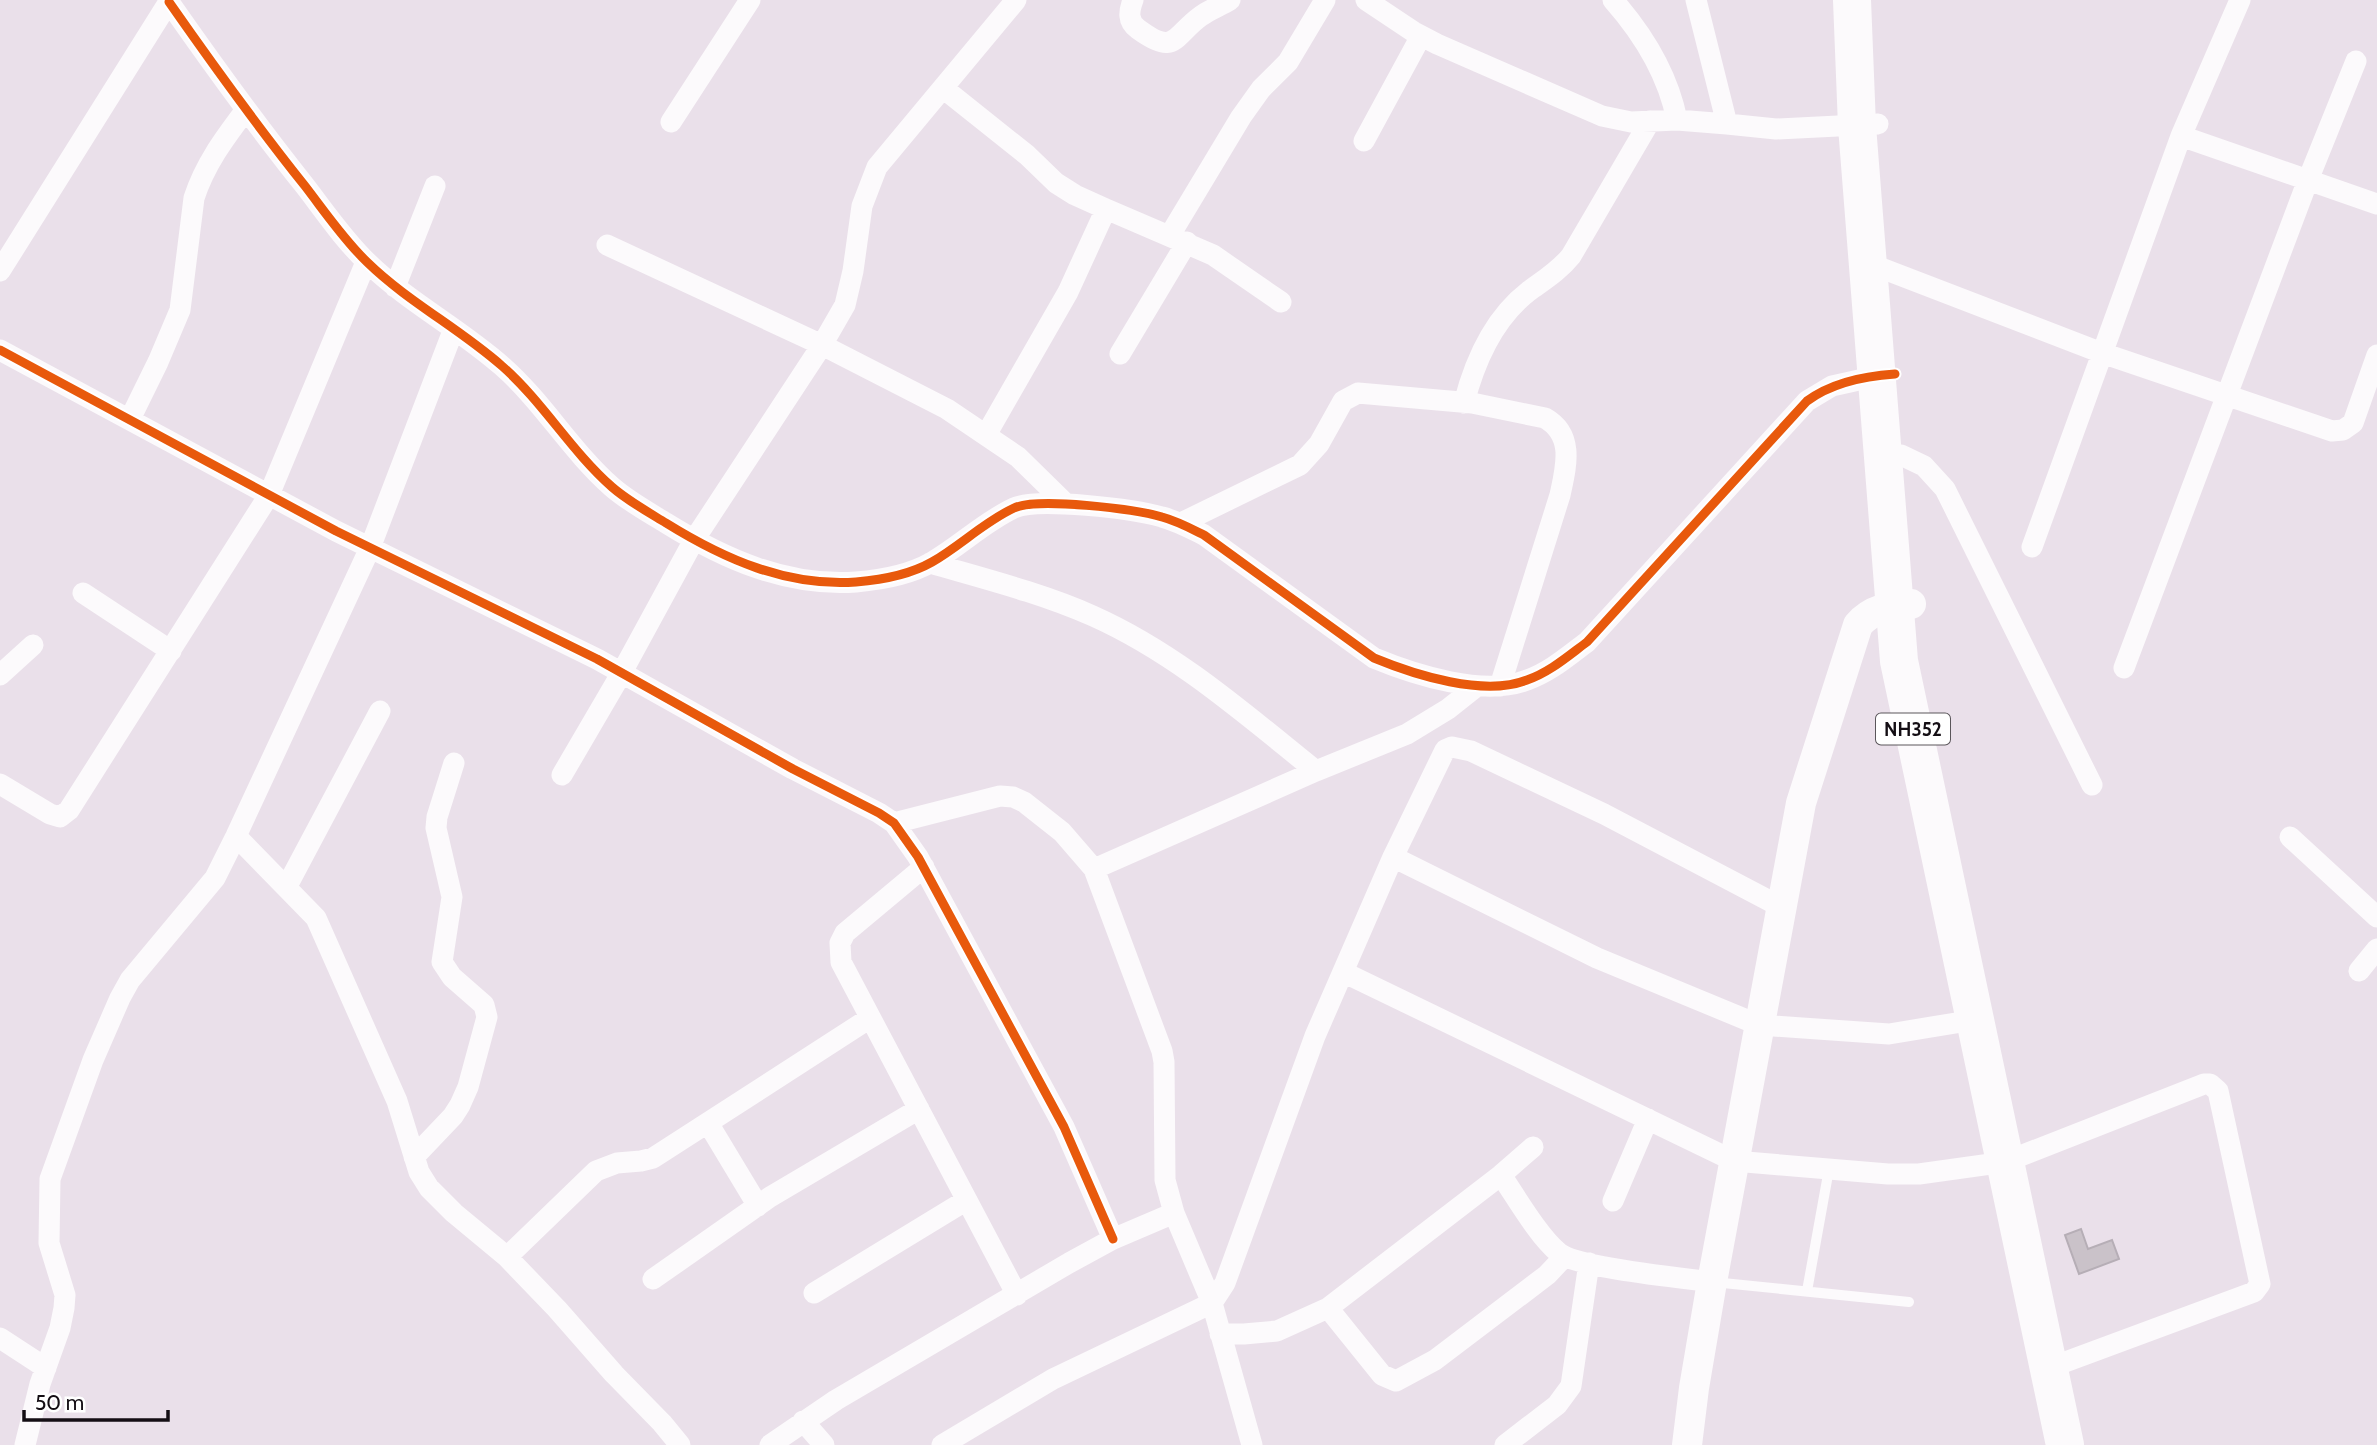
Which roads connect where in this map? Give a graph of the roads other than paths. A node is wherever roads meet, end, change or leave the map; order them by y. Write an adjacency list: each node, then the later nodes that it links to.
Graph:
1 (750, 0): 19 (street)
2 (1016, 0): 15 (street)
3 (1133, 0): 4 (street)
4 (1230, 0)
5 (1325, 0): 28 (street)
6 (1366, 0): 13 (street)
7 (1613, 0): 17 (street)
8 (1696, 0): 20 (street)
9 (1852, 0): 21 (highway, NH352)
10 (1871, 0): 21 (highway, NH352)
11 (2240, 0): 22 (street)
12 (169, 1): 16 (street); 32 (street)
13 (1421, 36): 18 (street); 23 (street)
14 (2356, 61): 24 (street)
15 (943, 88): 27 (street); 36 (street)
16 (245, 111): 30 (street); 44 (street)
17 (1677, 120): 18 (street); 20 (street)
18 (1650, 121): 43 (street)
19 (671, 122)
20 (1727, 124): 21 (street)
21 (1868, 125): 31 (highway, NH352)
22 (2181, 136): 24 (street); 38 (street)
23 (1364, 141)
24 (2308, 180): 26 (street); 42 (street)
25 (435, 186): 33 (street)
26 (2377, 204)
27 (1107, 209): 28 (street); 45 (street)
28 (1178, 238): 34 (street); 39 (street)
29 (607, 245): 36 (street)
30 (366, 262): 33 (street); 47 (street)
31 (1878, 266): 38 (street); 41 (highway, NH352)
32 (0, 271)
33 (395, 286): 35 (street)
34 (1281, 302)
35 (453, 331): 50 (street); 52 (street)
36 (822, 345): 45 (street); 50 (street)
37 (0, 350): 44 (street)
38 (2102, 353): 42 (street); 51 (street)
39 (1120, 354)
40 (2377, 355): 42 (street)
41 (1886, 374): 46 (highway, NH352); 55 (highway, NH352); 62 (street)
42 (2227, 394): 58 (street)
43 (1464, 402): 49 (street); 62 (street)
44 (130, 419): 47 (street)
45 (986, 435): 48 (street)
46 (1901, 455): 55 (highway, NH352); 68 (street)
47 (270, 495): 52 (street); 57 (street)
48 (1066, 504): 49 (street); 53 (street)
49 (1181, 523): 61 (street)
50 (694, 540): 53 (street); 59 (street)
51 (2032, 547)
52 (370, 548): 59 (street); 70 (street)
53 (930, 563): 65 (street)
54 (83, 593): 57 (street)
55 (1903, 605): 76 (street); 82 (highway, NH352); 89 (highway, NH352)
56 (33, 645): 60 (street)
57 (171, 651): 67 (street)
58 (2124, 668)
59 (621, 674): 66 (street); 69 (street)
60 (0, 675)
61 (1477, 686): 62 (street); 65 (street)
62 (1500, 686)
63 (380, 711): 75 (street)
64 (454, 763): 88 (street)
65 (1316, 771): 74 (street)
66 (562, 775)
67 (0, 784)
68 (2092, 785)
69 (894, 823): 73 (street); 74 (street)
70 (236, 836): 75 (street); 112 (street)
71 (2290, 837): 77 (street)
72 (1393, 857): 76 (street); 80 (street); 83 (street)
73 (923, 867): 81 (street); 97 (street)
74 (1094, 869): 96 (street)
75 (287, 886): 88 (street)
76 (1781, 907): 83 (street)
77 (2377, 917)
78 (2377, 949): 79 (street)
79 (2360, 971)
80 (1343, 972): 85 (street); 107 (street)
81 (870, 1018): 84 (street); 86 (street)
82 (1975, 1020): 83 (street); 89 (highway, NH352)
83 (1759, 1025): 90 (street)
84 (919, 1109): 93 (street); 95 (street)
85 (1648, 1119): 90 (street); 94 (street)
86 (708, 1123): 95 (street); 99 (street)
87 (1533, 1147): 92 (street)
88 (414, 1157): 99 (street)
89 (2013, 1160): 91 (street); 111 (highway, NH352); 111 (street)
90 (1734, 1161): 91 (street); 102 (street)
91 (1829, 1168): 103 (lane)
92 (1501, 1175): 98 (street); 108 (street)
93 (965, 1201): 104 (street); 105 (street)
94 (1613, 1201)
95 (758, 1206): 101 (street)
96 (1174, 1213): 97 (street); 107 (street)
97 (1113, 1239): 105 (street)
98 (1564, 1256): 100 (street); 108 (street)
99 (507, 1257): 115 (street)
100 (1589, 1263): 102 (street); 120 (street)
101 (653, 1279)
102 (1712, 1282): 103 (lane); 121 (street)
103 (1807, 1291): 106 (lane)
104 (814, 1293)
105 (1017, 1295): 113 (street)
106 (1909, 1302)
107 (1212, 1303): 109 (street); 118 (street)
108 (1328, 1308): 109 (street)
109 (1220, 1334): 119 (street)
110 (0, 1338): 112 (street)
111 (2058, 1365): 122 (highway, NH352); 123 (highway, NH352)
112 (46, 1368): 114 (street)
113 (803, 1421): 116 (street); 117 (street)
114 (25, 1445)
115 (680, 1445)
116 (770, 1445)
117 (824, 1445)
118 (942, 1445)
119 (1252, 1445)
120 (1505, 1445)
121 (1687, 1445)
122 (2065, 1445)
123 (2083, 1445)

